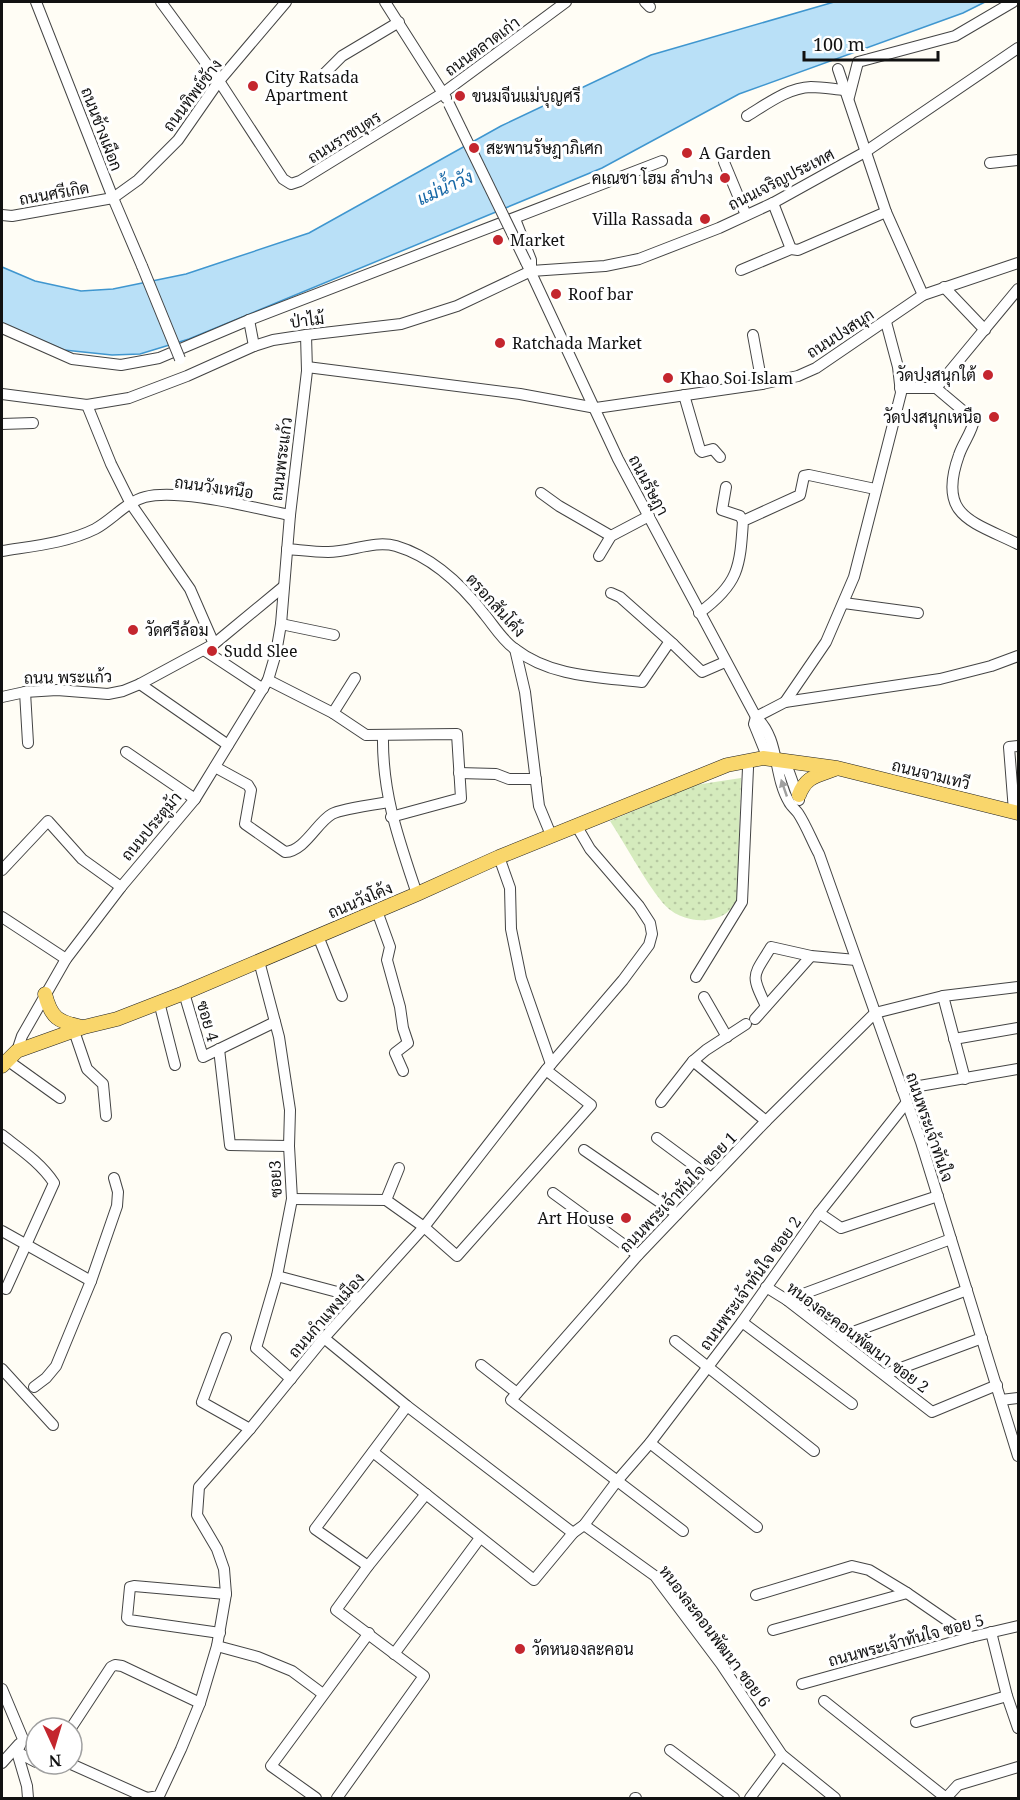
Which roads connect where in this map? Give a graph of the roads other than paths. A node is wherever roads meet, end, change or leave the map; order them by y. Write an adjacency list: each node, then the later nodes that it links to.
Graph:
1 (36, 2): 23 (street, ถนนช้างเผือก)
2 (161, 2): 13 (street)
3 (286, 2): 13 (street, ถนนทิพย์ช้าง)
4 (385, 2): 9 (street)
5 (546, 2): 8 (street)
6 (566, 2): 8 (street, ถนนตลาดเก่า)
7 (1013, 2): 15 (street)
8 (554, 12): 14 (street, ถนนตลาดเก่า)
9 (399, 22): 12 (street); 14 (street)
10 (1018, 48): 18 (street, ถนนเจริญประเทศ)
11 (838, 69): 15 (street)
12 (319, 79)
13 (219, 81): 16 (street, ถนนราชบุตร); 23 (street, ถนนทิพย์ช้าง)
14 (443, 93): 16 (street, ถนนตลาดเก่า); 31 (street, bridge)
15 (847, 94): 17 (street); 18 (street)
16 (411, 112)
17 (747, 116)
18 (865, 152): 24 (street, ถนนเจริญประเทศ); 25 (street)
19 (1018, 160): 22 (street)
20 (662, 161): 28 (street)
21 (724, 162): 27 (street)
22 (990, 163)
23 (112, 198): 26 (street, ถนนศรีเกิด); 44 (street, ถนนช้างเผือก, bridge)
24 (773, 202): 27 (street, ถนนเจริญประเทศ); 29 (street)
25 (886, 212): 29 (street); 35 (street)
26 (2, 215)
27 (746, 215): 31 (street, ถนนเจริญประเทศ)
28 (515, 219): 31 (street); 36 (street)
29 (791, 249): 32 (street)
30 (1018, 264): 33 (street, ถนนปงสนุก)
31 (528, 266): 40 (street, ป่าไม้); 51 (street, ถนนรัษฎา)
32 (741, 270)
33 (944, 287): 35 (street, ถนนปงสนุก); 39 (street)
34 (1018, 289): 39 (street)
35 (923, 295): 37 (street, ถนนปงสนุก)
36 (249, 320): 38 (street); 42 (street)
37 (886, 322): 45 (street, ถนนปงสนุก); 46 (street)
38 (2, 328)
39 (985, 330): 47 (street)
40 (306, 335): 42 (street, ป่าไม้); 43 (street, ถนนพระแก้ว)
41 (753, 335): 45 (street)
42 (254, 346): 44 (street, ป่าไม้)
43 (307, 366): 51 (street, ถนนปงสนุก); 59 (street, ถนนพระแก้ว)
44 (187, 376): 50 (street, ป่าไม้)
45 (762, 384): 49 (street, ถนนปงสนุก)
46 (900, 388): 47 (street); 56 (street)
47 (936, 388): 63 (street)
48 (2, 394): 50 (street, ป่าไม้)
49 (684, 394): 51 (street, ถนนปงสนุก); 54 (street)
50 (87, 405): 58 (street)
51 (596, 408): 60 (street, ถนนรัษฎา)
52 (33, 423): 53 (street)
53 (2, 424)
54 (720, 457)
55 (726, 487): 61 (street)
56 (875, 489): 61 (street); 69 (street)
57 (541, 493): 62 (street)
58 (131, 504): 59 (street, ถนนวังเหนือ); 65 (street, ถนนวังเหนือ); 75 (street)
59 (290, 515): 64 (street, ถนนพระแก้ว)
60 (649, 516): 62 (street); 70 (street, ถนนรัษฎา)
61 (743, 521): 70 (street)
62 (611, 536): 66 (street)
63 (1018, 544)
64 (287, 549): 67 (street, ถนนพระแก้ว); 76 (street, ตรอกสันโค้ง)
65 (2, 551)
66 (599, 556)
67 (283, 587): 72 (street, ถนนประตูม้า); 75 (street, ถนน พระแก้ว)
68 (611, 593): 74 (street)
69 (844, 603): 71 (street); 84 (street)
70 (699, 612): 78 (street, ถนนรัษฎา)
71 (918, 613)
72 (281, 624): 73 (street); 81 (street, ถนนประตูม้า)
73 (334, 635)
74 (674, 644): 76 (street, ตรอกสันโค้ง); 78 (street)
75 (209, 647): 80 (street, ถนน พระแก้ว); 81 (street)
76 (515, 649): 98 (street)
77 (1018, 656): 84 (street)
78 (725, 662): 86 (street, ถนนรัษฎา)
79 (355, 678): 85 (street)
80 (140, 684): 82 (street, ถนน พระแก้ว); 89 (street)
81 (266, 685): 85 (street); 89 (street, ถนนประตูม้า)
82 (25, 692): 83 (street, ถนน พระแก้ว); 88 (street)
83 (2, 697)
84 (785, 702): 86 (street)
85 (333, 713): 87 (street)
86 (756, 717): 92 (street, ถนนรัษฎา)
87 (383, 736): 97 (street); 101 (street)
88 (28, 743)
89 (228, 745): 93 (street, ถนนประตูม้า)
90 (1018, 746): 102 (street)
91 (126, 752): 100 (street)
92 (777, 759): 94 (main road, ถนนวังโค้ง); 95 (main road, ถนนจามเทวี); 96 (main road, ถนนวังโค้ง); 99 (street); 103 (street, ถนนพระเจ้าทันใจ, one-way to 92)
93 (215, 767): 100 (street, ถนนประตูม้า); 101 (street)
94 (748, 768): 96 (main road, ถนนวังโค้ง); 118 (street)
95 (837, 768): 99 (main road); 102 (main road, ถนนจามเทวี)
96 (712, 770): 105 (main road, ถนนวังโค้ง)
97 (459, 773): 98 (street); 104 (street)
98 (536, 779): 106 (street)
99 (799, 795): 103 (street)
100 (195, 799): 109 (street, ถนนประตูม้า)
101 (388, 802): 104 (street)
102 (1016, 812)
103 (798, 813): 116 (street, ถนนพระเจ้าทันใจ)
104 (391, 817): 110 (street)
105 (576, 825): 106 (main road, ถนนวังโค้ง); 137 (street, ถนนกำแพงเมือง)
106 (551, 835): 107 (main road, ถนนวังโค้ง)
107 (500, 857): 110 (main road, ถนนวังโค้ง); 137 (street)
108 (2, 870): 109 (street)
109 (121, 887): 115 (street, ถนนประตูม้า)
110 (417, 894): 111 (main road, ถนนวังโค้ง)
111 (377, 911): 113 (main road, ถนนวังโค้ง); 139 (street)
112 (2, 917): 115 (street)
113 (318, 936): 117 (main road, ถนนวังโค้ง); 122 (street)
114 (811, 956): 116 (street); 126 (street); 126 (street)
115 (66, 959): 121 (street, ถนนประตูม้า)
116 (856, 960): 127 (street, ถนนพระเจ้าทันใจ)
117 (259, 961): 120 (main road, ถนนวังโค้ง); 128 (street, ซอย3)
118 (696, 977)
119 (1018, 987): 123 (street)
120 (184, 993): 125 (main road, ถนนวังโค้ง); 133 (street, ซอย 4)
121 (45, 994): 130 (main road); 134 (street, ถนนประตูม้า)
122 (342, 996)
123 (943, 996): 127 (street); 132 (street)
124 (704, 997): 131 (street)
125 (159, 1002): 130 (main road, ถนนวังโค้ง); 136 (street)
126 (766, 1006): 131 (street)
127 (875, 1013): 141 (street, ถนนพระเจ้าทันใจ); 146 (street, ถนนพระเจ้าทันใจ ซอย 1)
128 (275, 1022): 133 (street); 149 (street, ซอย3)
129 (1018, 1028): 132 (street)
130 (79, 1029): 134 (main road, ถนนวังโค้ง); 145 (street)
131 (727, 1037): 135 (street)
132 (954, 1040): 140 (street)
133 (219, 1049): 149 (street)
134 (8, 1059): 142 (street)
135 (693, 1061): 143 (street); 146 (street)
136 (175, 1065)
137 (549, 1067): 160 (street, ถนนกำแพงเมือง); 160 (street)
138 (1018, 1069): 140 (street)
139 (403, 1071)
140 (965, 1079): 141 (street)
141 (902, 1089): 144 (street, ถนนพระเจ้าทันใจ)
142 (60, 1098)
143 (661, 1102)
144 (907, 1102): 155 (street, ถนนพระเจ้าทันใจ); 158 (street, ถนนพระเจ้าทันใจ ซอย 2)
145 (106, 1116)
146 (766, 1121): 152 (street, ถนนพระเจ้าทันใจ ซอย 1)
147 (2, 1135): 163 (street)
148 (657, 1138): 152 (street)
149 (289, 1146): 156 (street, ซอย3)
150 (584, 1150): 159 (street)
151 (399, 1168): 157 (street)
152 (711, 1178): 159 (street, ถนนพระเจ้าทันใจ ซอย 1)
153 (114, 1179): 166 (street)
154 (553, 1193): 164 (street)
155 (938, 1196): 158 (street); 162 (street, ถนนพระเจ้าทันใจ)
156 (292, 1199): 157 (street); 165 (street, ซอย3)
157 (386, 1200): 160 (street)
158 (819, 1213): 167 (street, ถนนพระเจ้าทันใจ ซอย 2)
159 (677, 1214): 164 (street, ถนนพระเจ้าทันใจ ซอย 1)
160 (424, 1227): 170 (street, ถนนกำแพงเมือง)
161 (2, 1231): 163 (street)
162 (951, 1239): 169 (street, ถนนพระเจ้าทันใจ); 171 (street)
163 (27, 1245): 166 (street); 168 (street)
164 (638, 1255): 185 (street, ถนนพระเจ้าทันใจ ซอย 1)
165 (277, 1276): 170 (street); 182 (street, ซอย3)
166 (91, 1281): 184 (street)
167 (766, 1287): 171 (street, หนองละคอนพัฒนา ซอย 2); 172 (street, ถนนพระเจ้าทันใจ ซอย 2)
168 (6, 1289)
169 (967, 1290): 175 (street); 176 (street, ถนนพระเจ้าทันใจ)
170 (360, 1298): 174 (street, ถนนกำแพงเมือง)
171 (787, 1300): 175 (street, หนองละคอนพัฒนา ซอย 2)
172 (742, 1322): 179 (street, ถนนพระเจ้าทันใจ ซอย 2); 188 (street)
173 (226, 1338): 191 (street)
174 (324, 1338): 182 (street, ถนนกำแพงเมือง); 189 (street)
175 (837, 1338): 181 (street, หนองละคอนพัฒนา ซอย 2)
176 (982, 1338): 181 (street); 183 (street, ถนนพระเจ้าทันใจ)
177 (675, 1341): 179 (street)
178 (481, 1365): 185 (street)
179 (707, 1366): 192 (street, ถนนพระเจ้าทันใจ ซอย 2); 193 (street)
180 (2, 1369): 190 (street)
181 (885, 1374): 183 (street, หนองละคอนพัฒนา ซอย 2)
182 (291, 1379): 191 (street, ถนนกำแพงเมือง)
183 (997, 1385): 187 (street, ถนนพระเจ้าทันใจ)
184 (34, 1387)
185 (514, 1397): 196 (street)
186 (1018, 1398): 187 (street)
187 (1001, 1400): 195 (street, ถนนพระเจ้าทันใจ)
188 (852, 1404)
189 (407, 1406): 194 (street); 201 (street)
190 (53, 1425)
191 (250, 1429): 205 (street, ถนนกำแพงเมือง)
192 (650, 1443): 196 (street, ถนนพระเจ้าทันใจ ซอย 2); 199 (street)
193 (814, 1451)
194 (373, 1452): 197 (street, ถนนพระเจ้าทันใจ ซอย 2); 203 (street)
195 (1018, 1456)
196 (617, 1481): 198 (street, ถนนพระเจ้าทันใจ ซอย 2); 200 (street)
197 (426, 1494): 202 (street, ถนนพระเจ้าทันใจ ซอย 2); 203 (street)
198 (584, 1525): 201 (street, ถนนพระเจ้าทันใจ ซอย 2); 228 (street, หนองละคอนพัฒนา ซอย 6)
199 (757, 1527)
200 (683, 1532)
201 (573, 1533): 202 (street, ถนนพระเจ้าทันใจ ซอย 2)
202 (480, 1538): 214 (street)
203 (368, 1566): 211 (street)
204 (907, 1593): 206 (street); 208 (street); 212 (street)
205 (226, 1594): 210 (street, ถนนกำแพงเมือง); 210 (street)
206 (756, 1595)
207 (1018, 1626): 209 (street, ถนนพระเจ้าทันใจ ซอย 5)
208 (772, 1630)
209 (991, 1632): 212 (street, ถนนพระเจ้าทันใจ ซอย 5); 218 (street)
210 (220, 1633): 213 (street, ถนนกำแพงเมือง)
211 (369, 1634): 214 (street); 217 (street)
212 (971, 1637): 215 (street, ถนนพระเจ้าทันใจ ซอย 5)
213 (217, 1646): 217 (street); 220 (street, ถนนกำแพงเมือง)
214 (394, 1654): 235 (street)
215 (802, 1684)
216 (2, 1689): 224 (street)
217 (323, 1694): 234 (street)
218 (1007, 1696): 222 (street); 223 (street)
219 (824, 1701): 239 (street)
220 (200, 1703): 221 (street); 232 (street, ถนนกำแพงเมือง)
221 (79, 1716)
222 (916, 1722)
223 (1018, 1728)
224 (23, 1739): 226 (street); 229 (street)
225 (670, 1750): 236 (street)
226 (18, 1752): 227 (street); 233 (street)
227 (24, 1755)
228 (782, 1755): 237 (street); 238 (street, หนองละคอนพัฒนา ซอย 6)
229 (2, 1763)
230 (1018, 1767): 239 (street)
231 (84, 1770): 232 (street, ถนนกำแพงเมือง)
232 (162, 1797)
233 (28, 1798)
234 (316, 1798)
235 (336, 1798)
236 (734, 1798)
237 (750, 1798)
238 (835, 1798)
239 (946, 1798)

